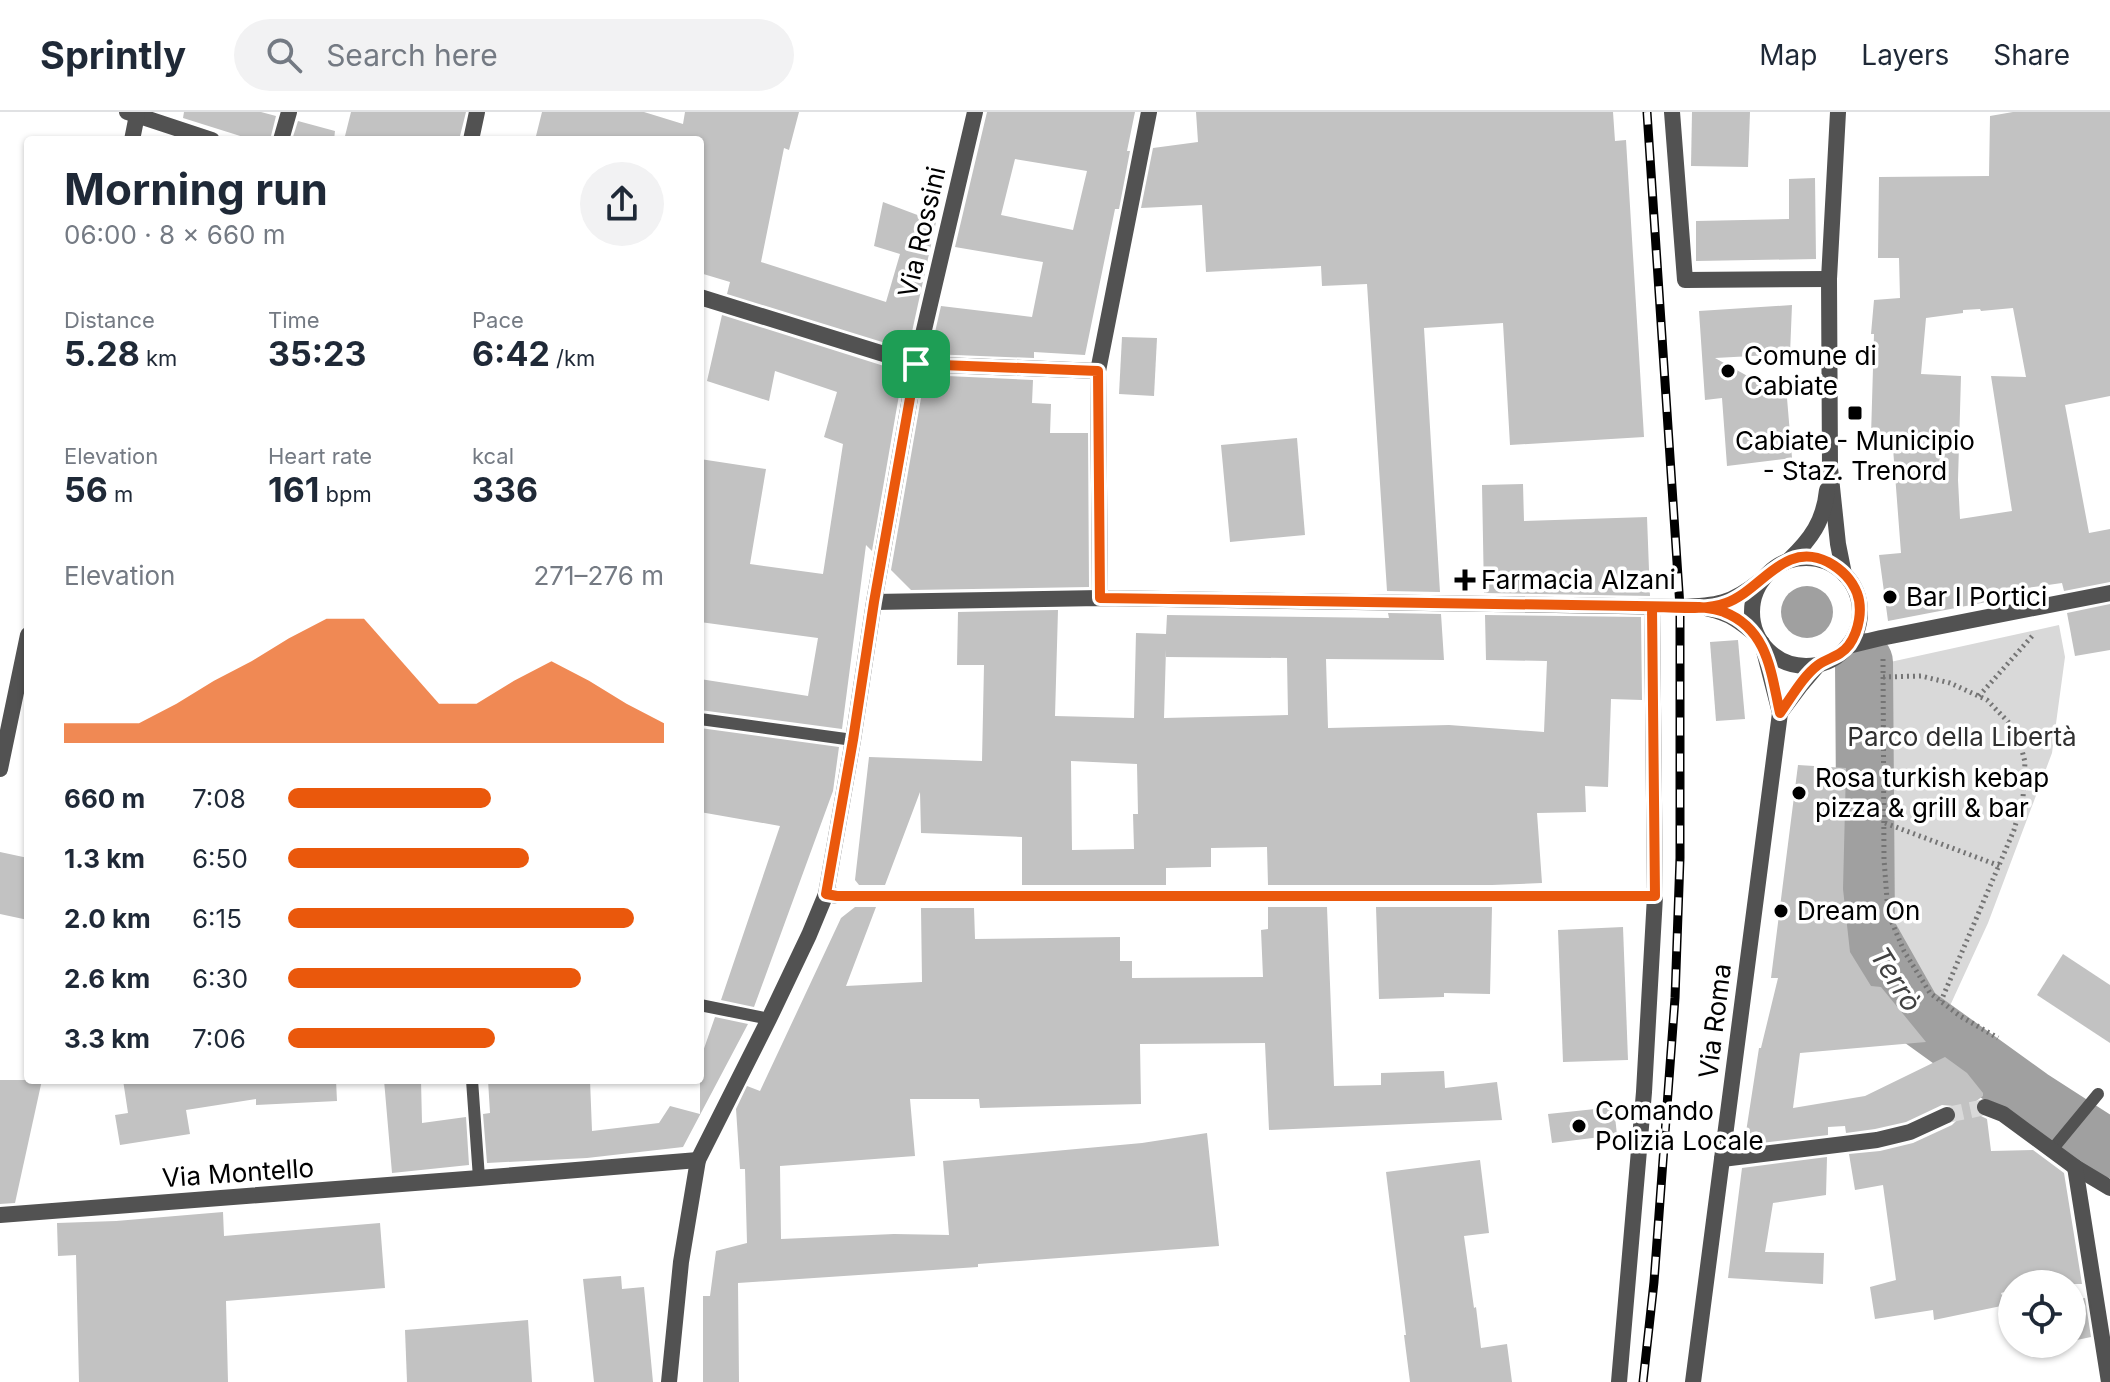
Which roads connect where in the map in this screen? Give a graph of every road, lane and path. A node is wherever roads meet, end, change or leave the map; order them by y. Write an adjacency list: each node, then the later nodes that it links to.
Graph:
1 (289, 112): 10 (street)
2 (477, 112): 11 (street)
3 (975, 112): 14 (street, Via Rossini)
4 (1149, 112): 15 (street)
5 (1672, 112): 12 (street)
6 (1838, 112): 12 (street)
7 (132, 113): 8 (street); 9 (street)
8 (132, 136)
9 (200, 136)
10 (282, 136)
11 (472, 136)
12 (1829, 279): 16 (street)
13 (704, 298): 14 (street)
14 (916, 364): 15 (street); 22 (street, Via Rossini)
15 (1098, 371): 21 (street)
16 (1830, 468): 17 (street); 18 (street)
17 (1789, 560): 18 (street); 19 (street)
18 (1844, 574): 28 (street)
19 (1760, 581): 24 (street); 27 (street)
20 (2110, 593): 25 (street)
21 (1100, 598): 22 (street); 23 (street)
22 (874, 602): 35 (street, Via Rossini)
23 (1652, 607): 24 (street); 40 (street)
24 (1699, 607): 27 (street)
25 (2036, 607): 26 (street); 32 (path)
26 (1881, 638): 28 (street); 31 (path)
27 (1759, 639): 30 (street); 33 (street, Via Roma)
28 (1848, 646): 30 (street)
29 (24, 654): 36 (street)
30 (1818, 665): 33 (street, Via Roma)
31 (1883, 677): 32 (path); 37 (path)
32 (1979, 696): 38 (path)
33 (1780, 713): 50 (street, Via Roma)
34 (704, 720): 35 (lane)
35 (853, 740): 39 (street, Via Rossini)
36 (0, 769)
37 (1884, 823): 38 (path); 41 (path)
38 (2000, 866): 41 (path)
39 (826, 894): 40 (street); 43 (street, Via Rossini)
40 (1655, 896): 57 (street)
41 (1941, 1001): 44 (path)
42 (704, 1006): 43 (lane)
43 (769, 1019): 51 (street, Via Rossini)
44 (1998, 1038)
45 (472, 1084): 53 (lane)
46 (2098, 1094): 49 (lane)
47 (1985, 1107): 49 (street)
48 (1947, 1115): 50 (street)
49 (2051, 1151): 52 (street)
50 (1722, 1159): 58 (street, Via Roma)
51 (698, 1160): 53 (street, Via Montello); 56 (street, Via Rossini)
52 (2075, 1167): 54 (street); 59 (street)
53 (479, 1178): 55 (street, Via Montello)
54 (2110, 1188)
55 (0, 1215)
56 (669, 1382)
57 (1619, 1382)
58 (1693, 1382)
59 (2109, 1382)

